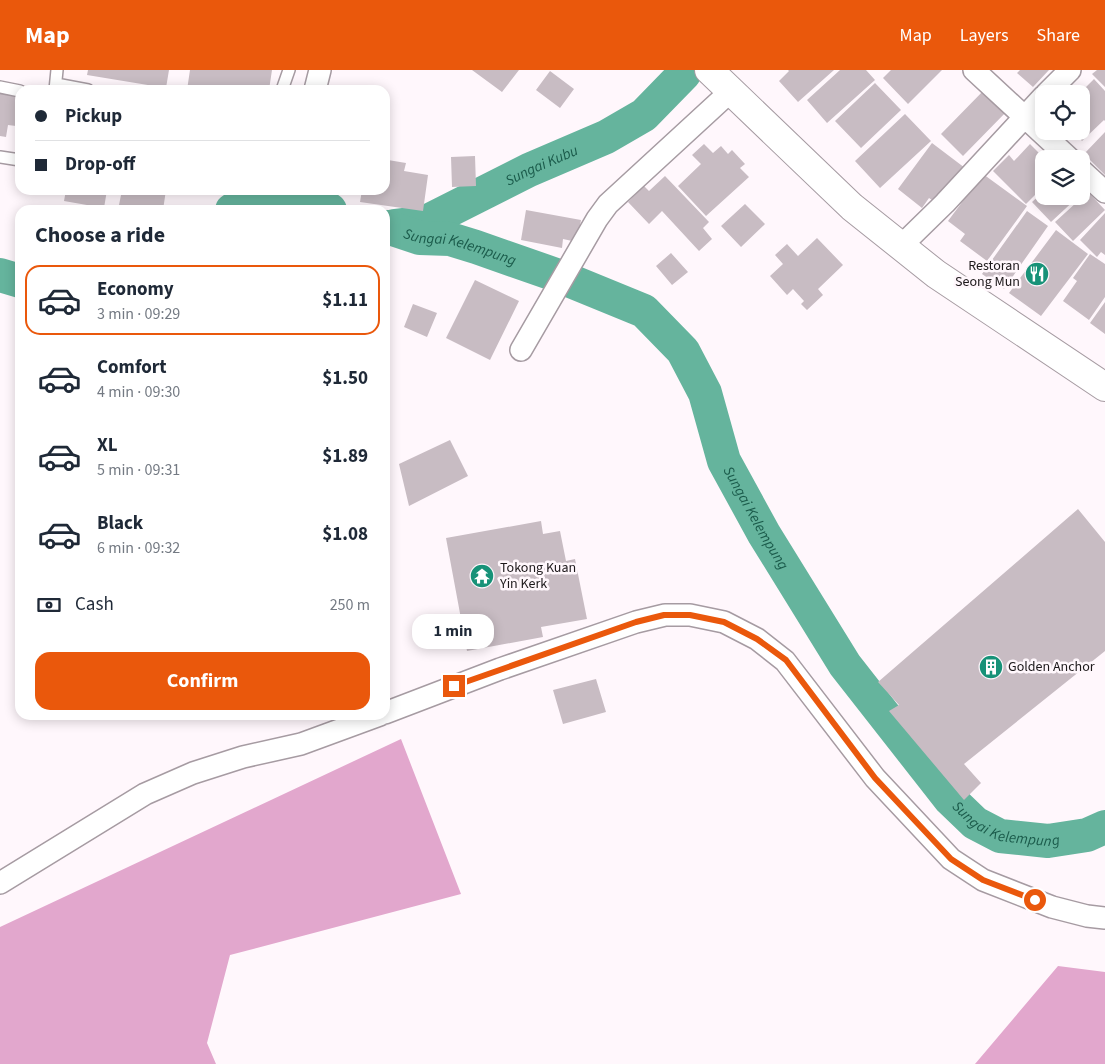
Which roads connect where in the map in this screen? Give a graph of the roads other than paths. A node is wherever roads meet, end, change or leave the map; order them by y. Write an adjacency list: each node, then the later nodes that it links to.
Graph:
1 (57, 70): 7 (lane)
2 (290, 70): 8 (lane)
3 (320, 70): 9 (street)
4 (709, 70): 13 (main road)
5 (974, 70): 15 (street)
6 (1070, 70): 10 (street)
7 (55, 85)
8 (284, 85)
9 (316, 85)
10 (1055, 85)
11 (0, 87): 12 (lane)
12 (15, 89)
13 (732, 90): 21 (main road); 22 (street)
14 (1035, 105): 15 (street)
15 (1024, 116): 16 (street); 21 (street)
16 (1060, 150)
17 (0, 157): 18 (lane)
18 (15, 159)
19 (1090, 178): 20 (street)
20 (1105, 192)
21 (902, 245): 23 (main road)
22 (521, 350)
23 (1105, 387)
24 (390, 711): 27 (street)
25 (366, 720): 26 (street)
26 (0, 883)
27 (1105, 918)

